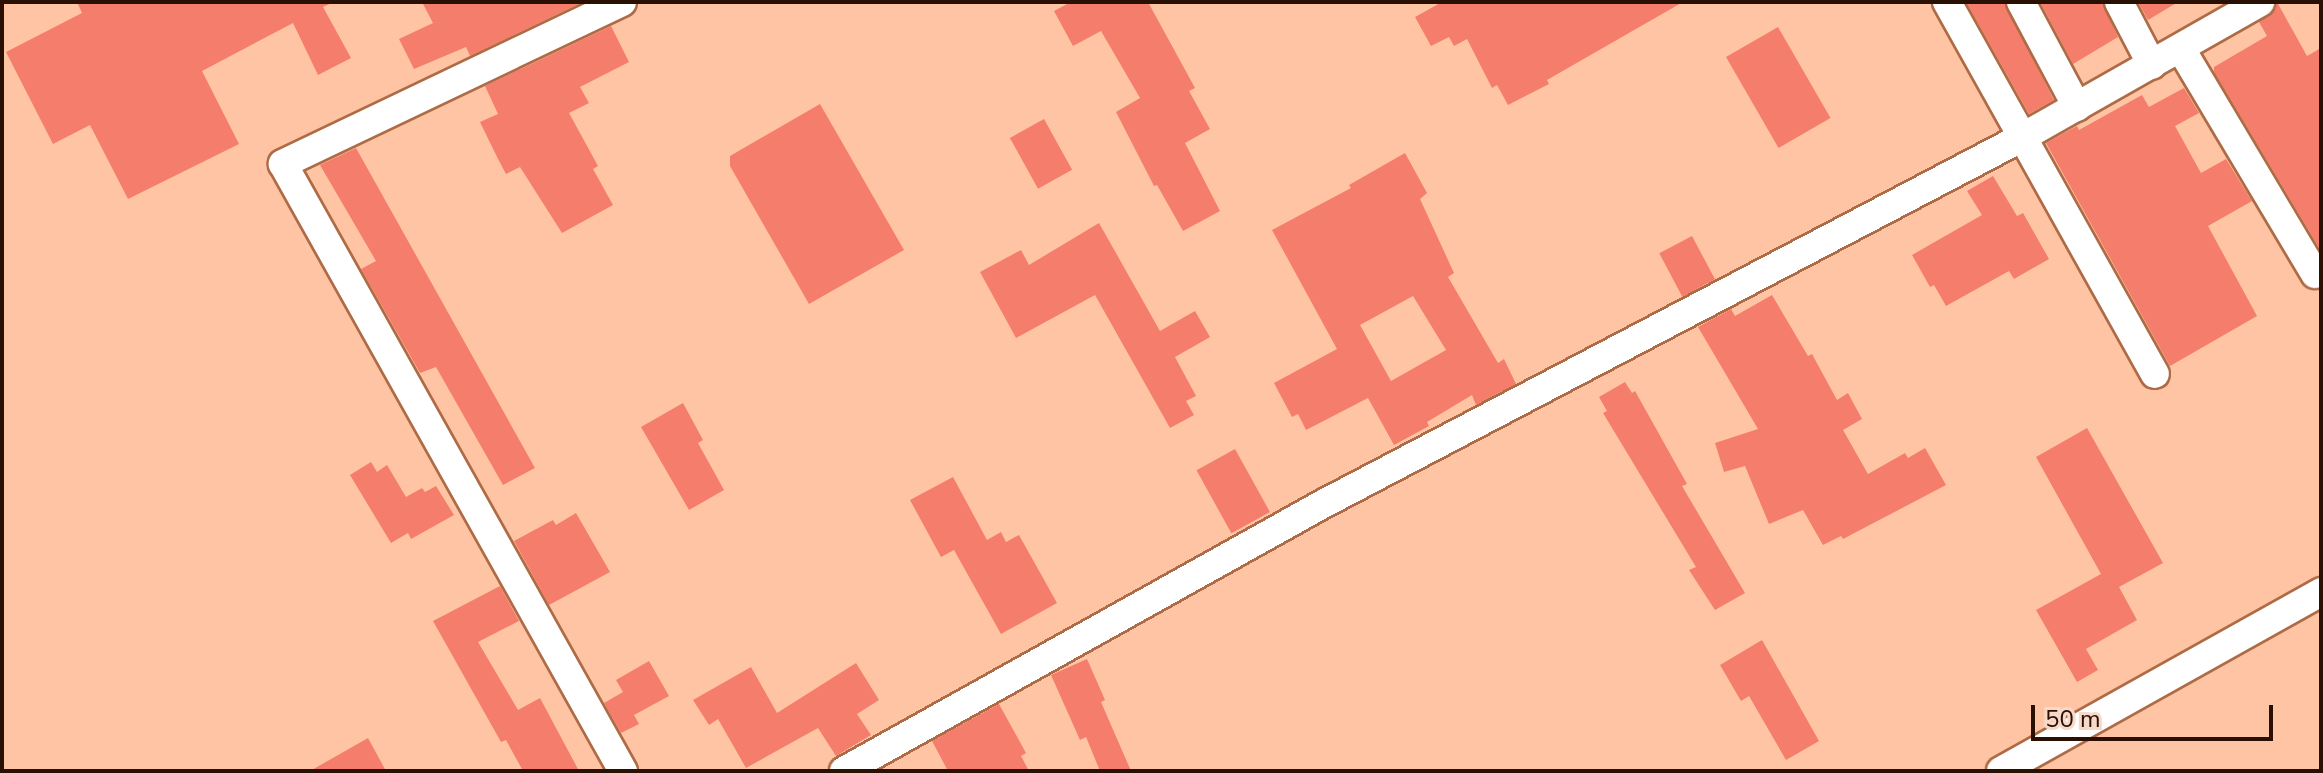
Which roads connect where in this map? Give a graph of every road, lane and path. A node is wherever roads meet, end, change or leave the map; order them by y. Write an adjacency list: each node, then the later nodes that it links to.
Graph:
1 (622, 2): 13 (street)
2 (1947, 2): 9 (street)
3 (2021, 2): 8 (street)
4 (2119, 2): 7 (street)
5 (2260, 2): 6 (street)
6 (2181, 49): 7 (street); 10 (street)
7 (2152, 65): 8 (street)
8 (2077, 107): 9 (street)
9 (2021, 138): 11 (street); 14 (street)
10 (2315, 274)
11 (2155, 374)
12 (2321, 592): 15 (street)
13 (623, 771)
14 (844, 771)
15 (2001, 771)

